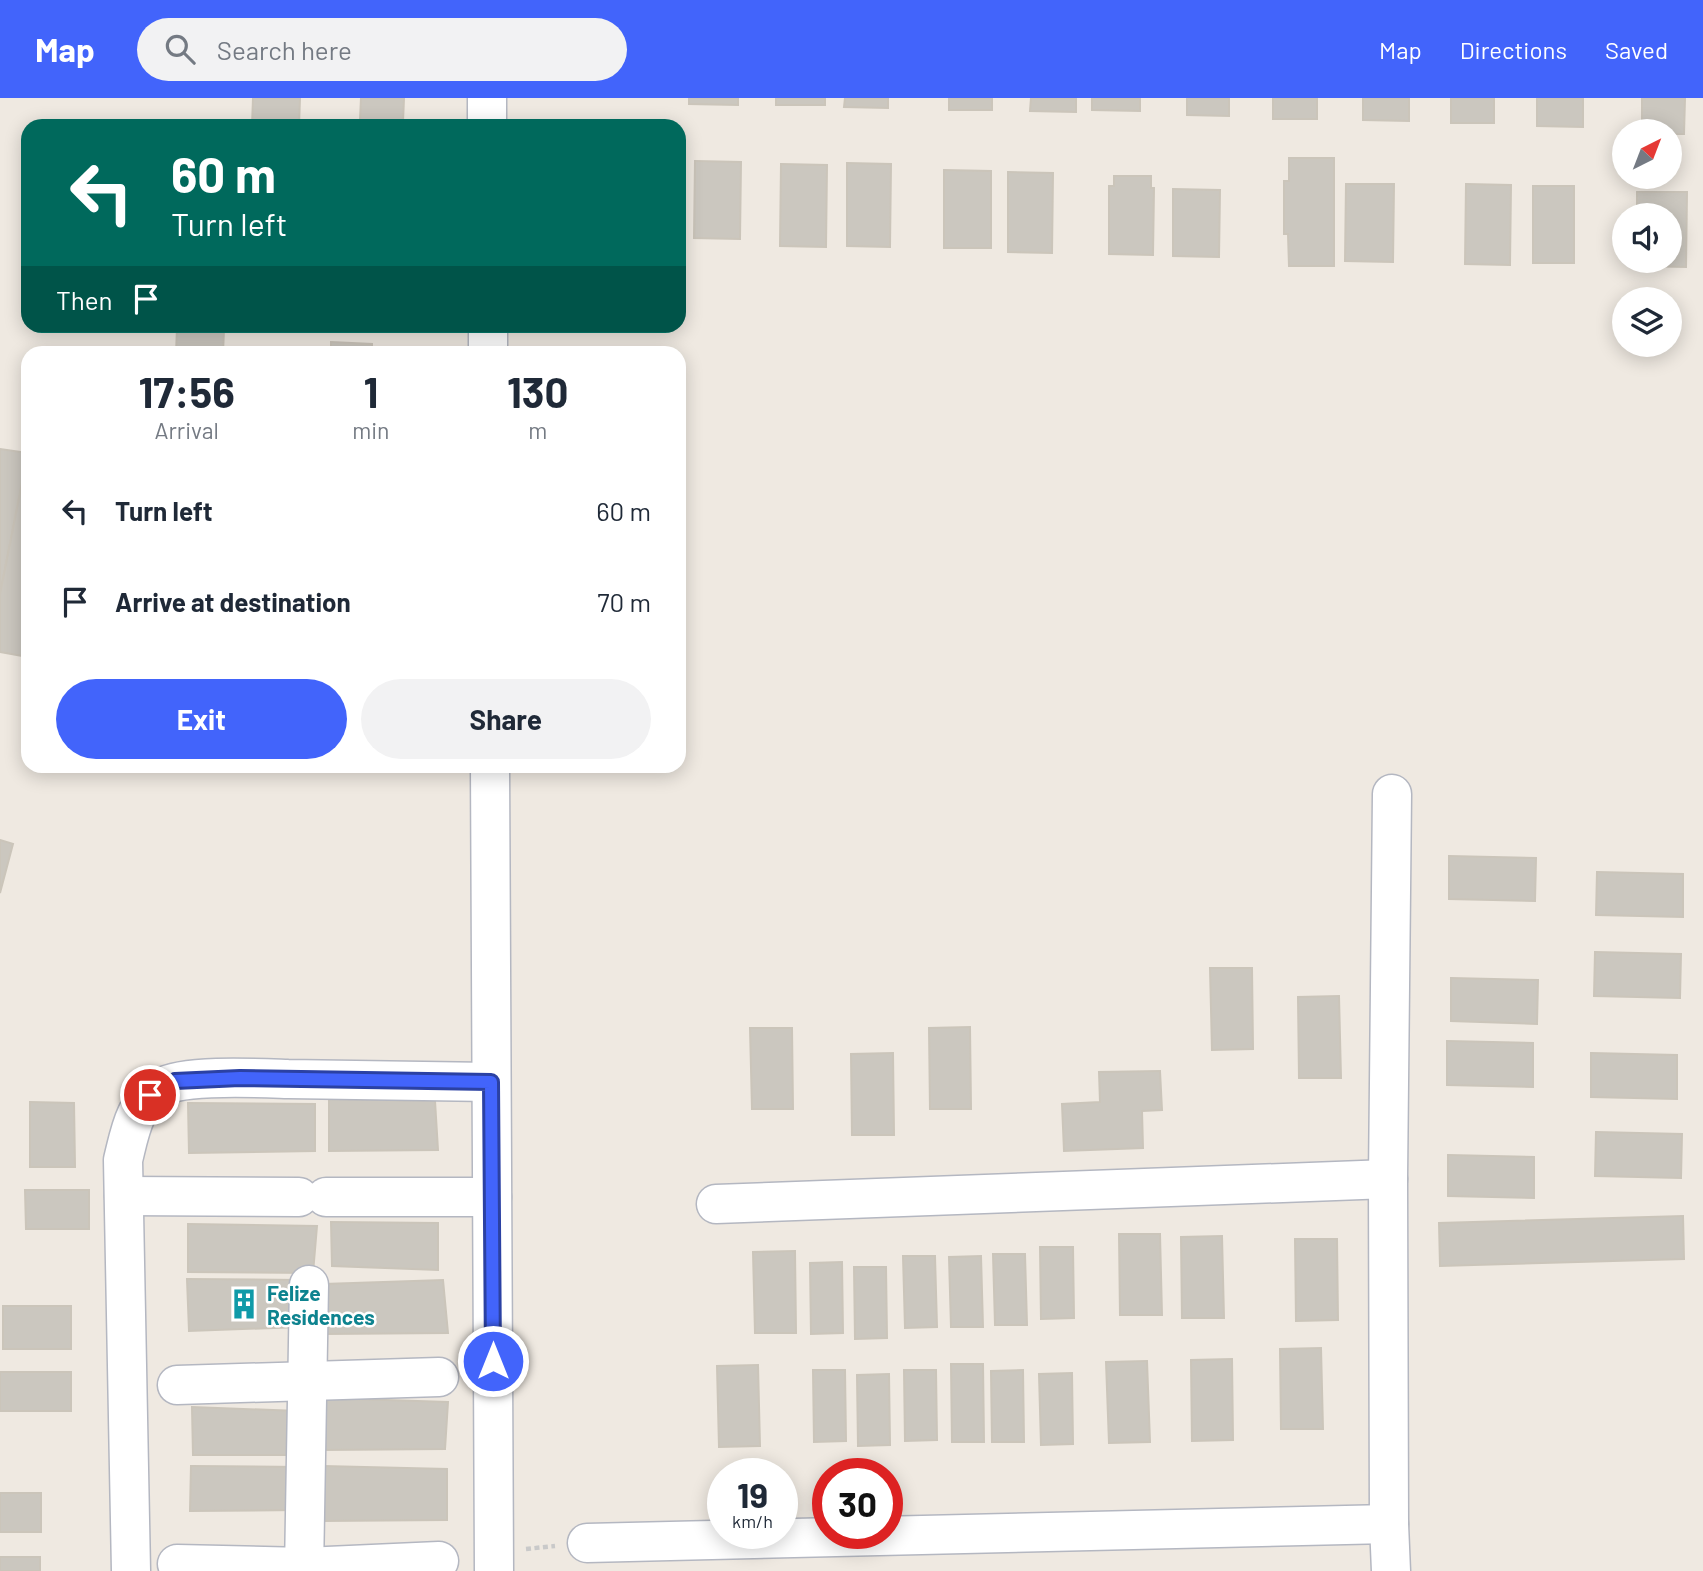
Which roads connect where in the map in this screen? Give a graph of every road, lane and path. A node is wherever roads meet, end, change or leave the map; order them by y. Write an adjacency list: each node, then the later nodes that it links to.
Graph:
1 (487, 98): 2 (street)
2 (487, 119)
3 (490, 773): 5 (street)
4 (1392, 794): 6 (street)
5 (491, 1082): 7 (street); 8 (street)
6 (1388, 1178): 9 (street); 14 (street)
7 (124, 1196): 8 (street); 20 (street)
8 (492, 1197): 17 (street)
9 (716, 1204)
10 (309, 1286): 12 (street)
11 (439, 1377): 12 (street)
12 (308, 1382): 13 (street); 19 (street)
13 (177, 1385)
14 (1389, 1524): 15 (street); 21 (street)
15 (587, 1543): 17 (path)
16 (439, 1560): 19 (street)
17 (494, 1561)
18 (177, 1564): 19 (street)
19 (304, 1569)
20 (131, 1571)
21 (1391, 1571)

